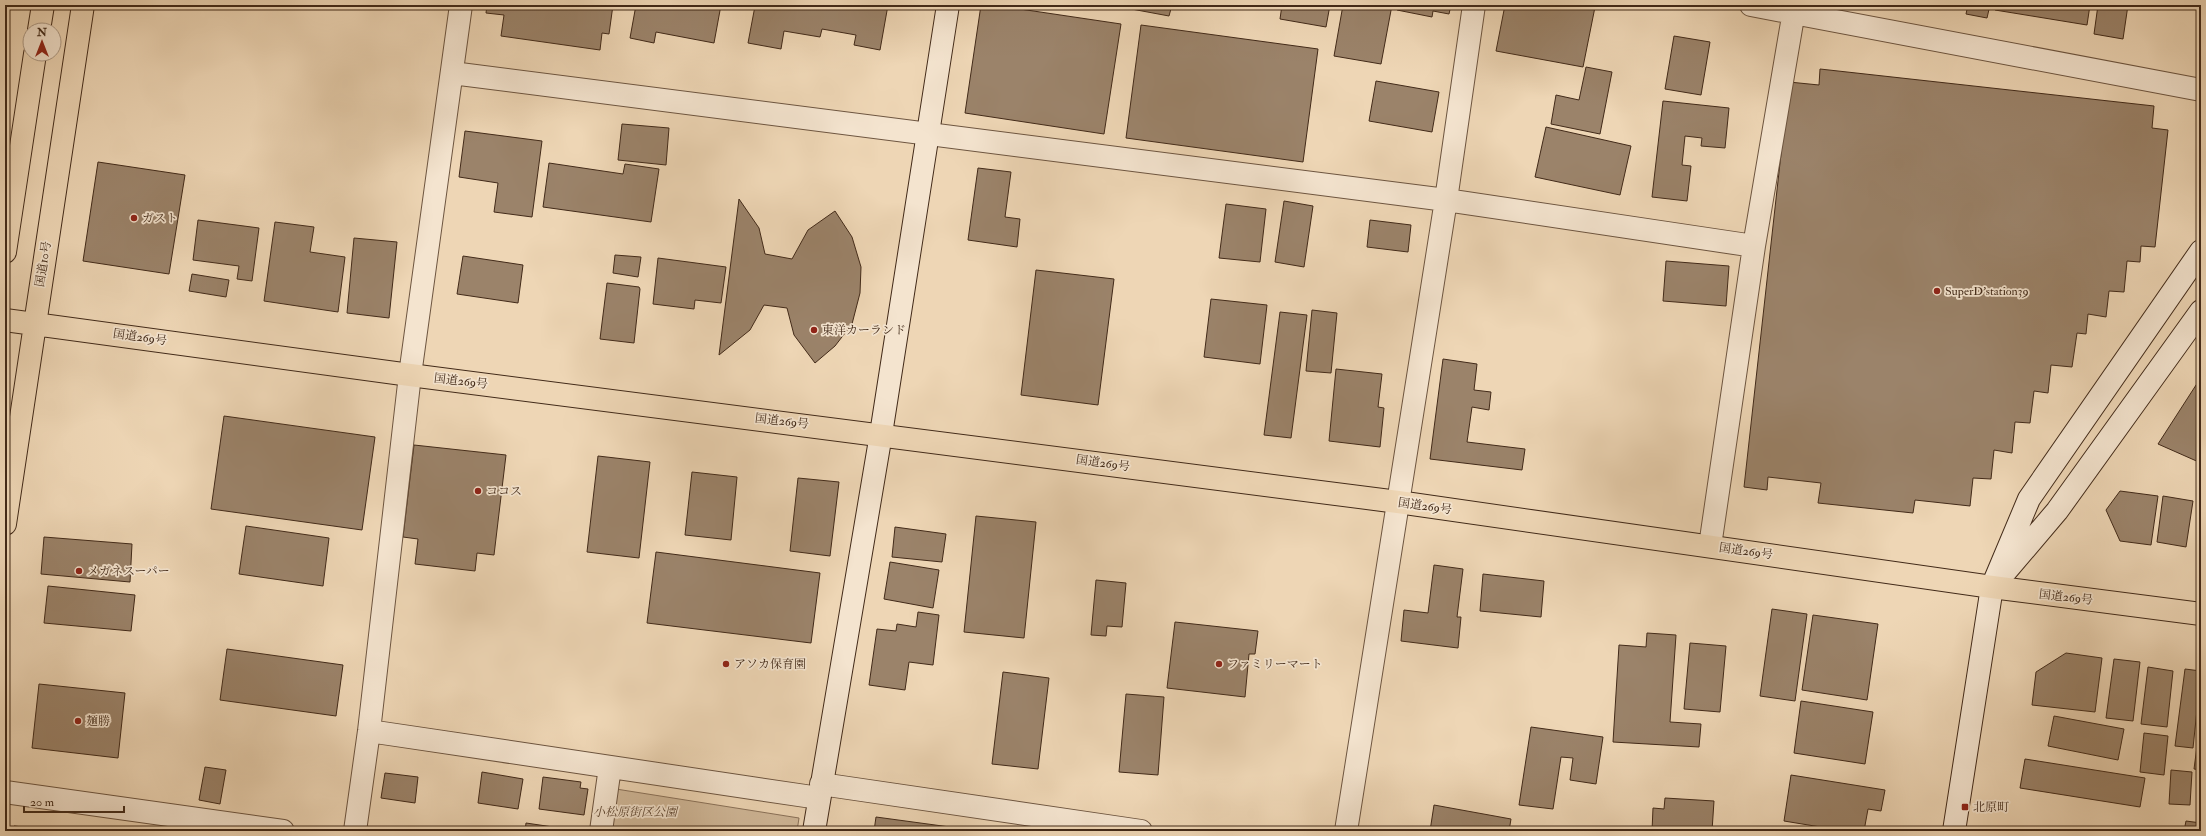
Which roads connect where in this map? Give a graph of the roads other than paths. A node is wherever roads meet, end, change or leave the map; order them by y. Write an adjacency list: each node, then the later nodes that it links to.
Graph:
1 (43, 5): 8 (highway)
2 (83, 5): 19 (highway, 国道10号)
3 (460, 5): 10 (street)
4 (948, 5): 12 (street)
5 (1474, 5): 13 (street)
6 (1751, 5): 7 (street)
7 (1794, 10): 11 (street); 14 (street)
8 (40, 22)
9 (34, 62): 16 (highway)
10 (452, 73): 12 (street); 20 (street)
11 (2201, 90)
12 (927, 134): 13 (street); 21 (street)
13 (1446, 200): 14 (street); 22 (street)
14 (1754, 246): 24 (street)
15 (2201, 251): 25 (street)
16 (5, 252)
17 (2201, 312): 25 (street)
18 (5, 320): 19 (highway, 国道269号)
19 (34, 323): 20 (highway, 国道269号); 23 (highway, 国道10号)
20 (410, 375): 21 (highway, 国道269号); 27 (street)
21 (881, 434): 22 (highway, 国道269号); 29 (street)
22 (1398, 502): 24 (highway, 国道269号); 36 (street)
23 (5, 524)
24 (1710, 546): 25 (highway, 国道269号)
25 (1992, 587): 26 (highway, 国道269号); 37 (street)
26 (2201, 614)
27 (369, 731): 28 (street); 32 (street)
28 (610, 766): 29 (street); 33 (street)
29 (820, 791): 34 (street); 35 (street)
30 (5, 792): 31 (street)
31 (283, 831)
32 (355, 831)
33 (601, 831)
34 (814, 831)
35 (1141, 831)
36 (1346, 831)
37 (1954, 831)

